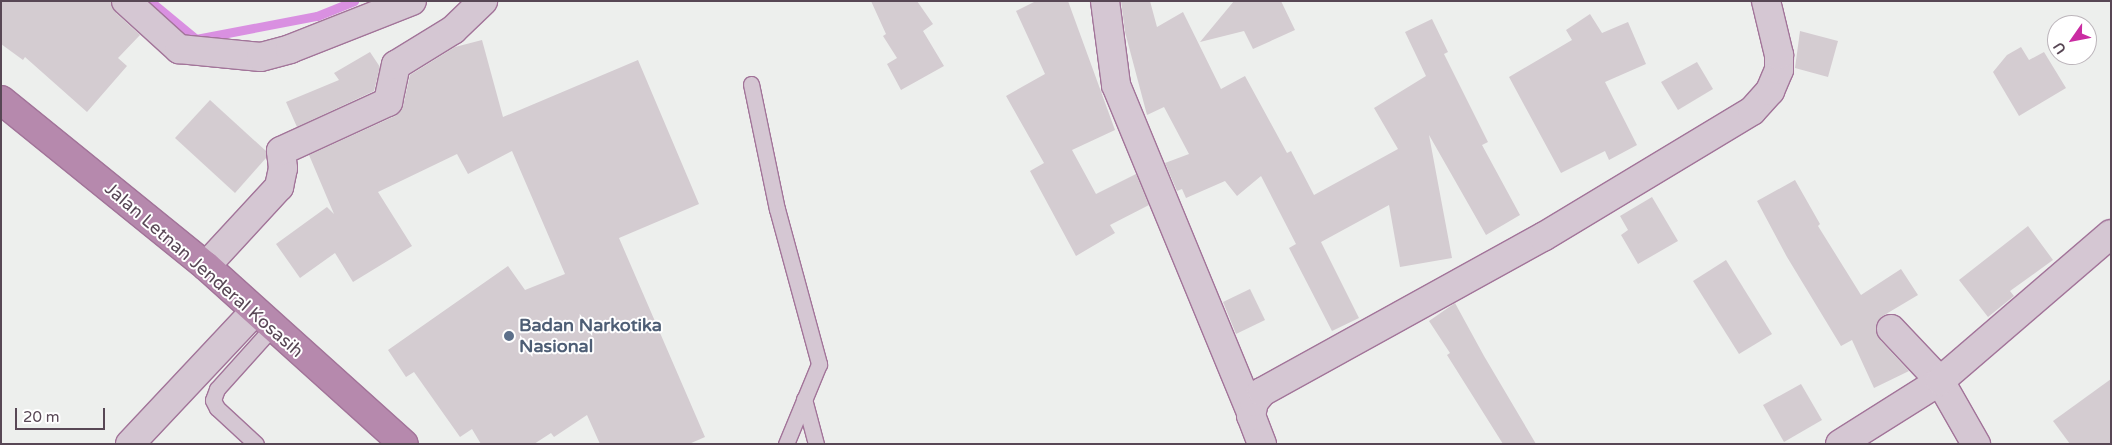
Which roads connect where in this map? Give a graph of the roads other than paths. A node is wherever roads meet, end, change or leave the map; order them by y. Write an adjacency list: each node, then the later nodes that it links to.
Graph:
1 (126, 1): 2 (street)
2 (412, 1)
3 (483, 1): 9 (street)
4 (1105, 1): 14 (street)
5 (1766, 1): 14 (street)
6 (750, 84): 13 (lane)
7 (1, 100): 9 (highway, Jalan Letnan Jenderal Kosasih)
8 (2111, 234): 12 (street)
9 (206, 266): 10 (highway, Jalan Letnan Jenderal Kosasih)
10 (263, 320): 15 (street); 16 (lane); 17 (highway, Jalan Letnan Jenderal Kosasih)
11 (1891, 329): 12 (street)
12 (1940, 381): 21 (street); 22 (street)
13 (804, 400): 18 (lane); 19 (lane)
14 (1251, 412): 20 (street)
15 (130, 444)
16 (256, 444)
17 (404, 444)
18 (786, 444)
19 (816, 444)
20 (1262, 444)
21 (1840, 444)
22 (1976, 444)

